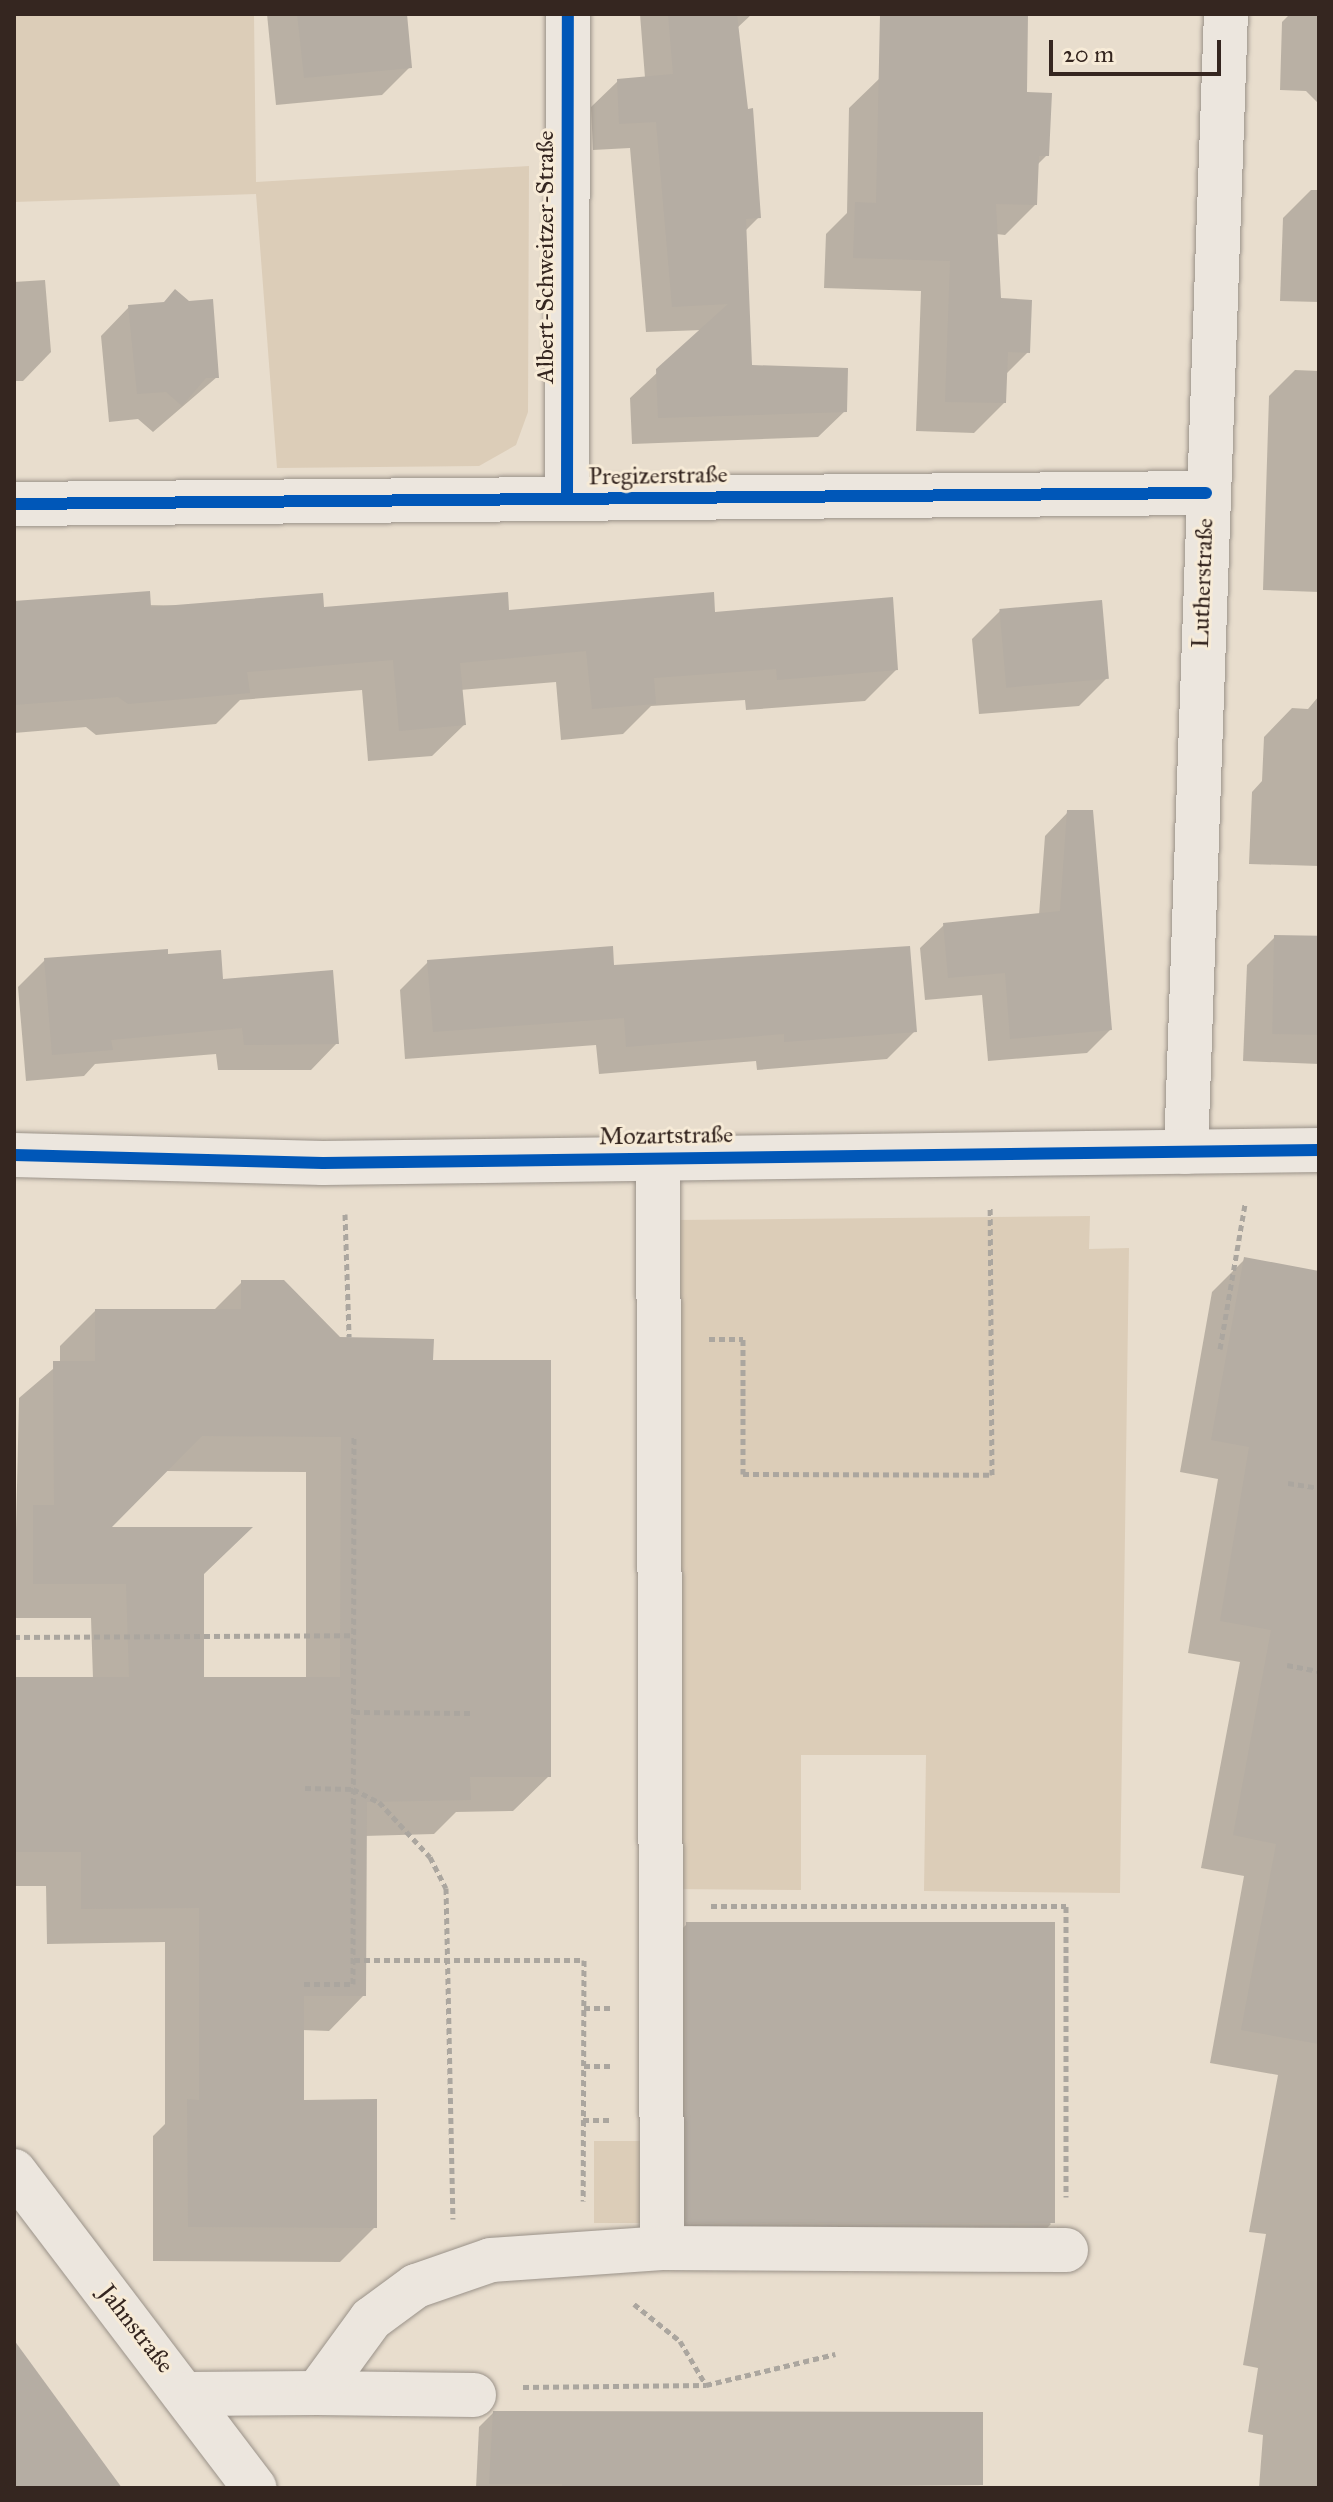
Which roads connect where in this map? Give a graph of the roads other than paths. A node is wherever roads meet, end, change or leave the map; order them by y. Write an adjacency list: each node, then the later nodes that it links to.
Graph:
1 (568, 14): 4 (street, Albert-Schweitzer-Straße)
2 (1226, 14): 3 (street, Lutherstraße)
3 (1206, 493): 4 (street, Pregizerstraße); 7 (street, Lutherstraße)
4 (567, 499): 5 (street, Pregizerstraße)
5 (14, 504)
6 (1319, 1150): 7 (street, Mozartstraße)
7 (1186, 1152): 9 (street, Mozartstraße)
8 (14, 1155): 9 (street, Mozartstraße)
9 (658, 1158): 11 (street)
10 (14, 2171): 14 (street, Jahnstraße)
11 (662, 2248): 12 (street); 13 (street)
12 (1066, 2250)
13 (317, 2393): 14 (street); 15 (street)
14 (186, 2394): 16 (street, Jahnstraße)
15 (474, 2395)
16 (254, 2488)

